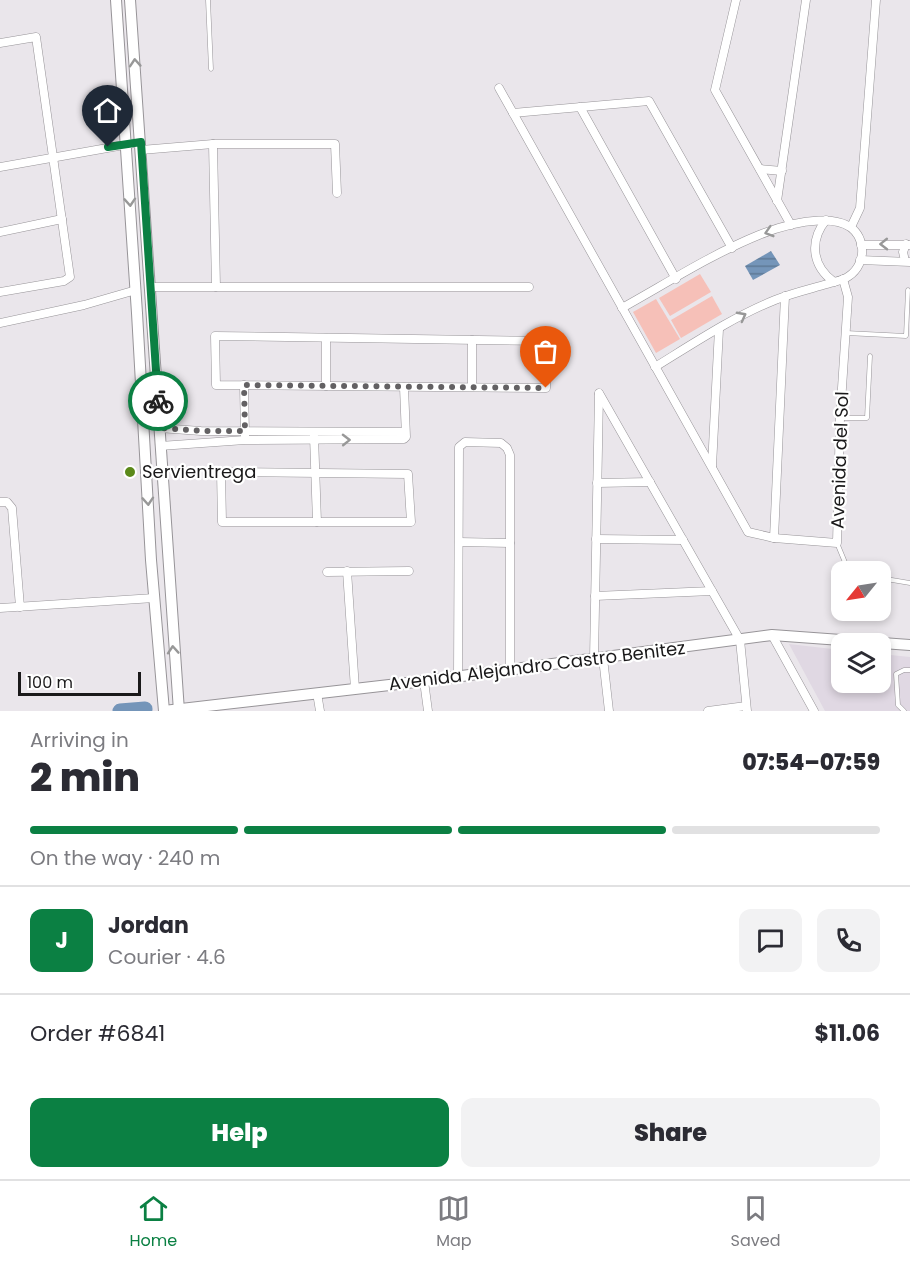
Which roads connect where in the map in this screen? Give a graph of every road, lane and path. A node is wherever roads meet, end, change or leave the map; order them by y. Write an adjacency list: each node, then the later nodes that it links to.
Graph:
1 (116, 0): 9 (main road)
2 (130, 0): 12 (main road, one-way to 2)
3 (208, 0): 8 (lane)
4 (736, 0): 19 (street)
5 (806, 0): 20 (street)
6 (876, 0): 26 (street)
7 (0, 43): 17 (street)
8 (211, 69)
9 (121, 71): 12 (main road); 14 (main road)
10 (499, 88): 13 (street, Avenida del Sol)
11 (580, 107): 13 (street); 30 (street); 33 (street)
12 (138, 110): 16 (main road)
13 (513, 113): 43 (street, Avenida del Sol)
14 (126, 143): 16 (street); 17 (street); 39 (main road, one-way to 39)
15 (213, 144): 16 (street); 21 (street); 37 (street)
16 (141, 146): 36 (main road)
17 (53, 158): 18 (street); 23 (street)
18 (0, 167)
19 (760, 169): 20 (street); 22 (street)
20 (782, 171): 22 (street)
21 (337, 192)
22 (777, 201): 25 (street)
23 (62, 219): 27 (street); 41 (street)
24 (826, 220): 25 (street); 26 (street); 35 (street)
25 (791, 225): 30 (street, one-way to 30)
26 (851, 228): 29 (street)
27 (0, 232)
28 (908, 244): 29 (street, one-way to 29); 32 (street)
29 (861, 245): 31 (street)
30 (732, 248): 33 (street)
31 (860, 260): 32 (street); 34 (street)
32 (908, 262)
33 (676, 279): 43 (street)
34 (843, 279): 35 (street); 46 (street, Avenida del Sol)
35 (834, 282): 42 (street)
36 (150, 287): 37 (street); 56 (main road)
37 (216, 287): 38 (street)
38 (529, 287)
39 (136, 290): 44 (street); 83 (main road, one-way to 83)
40 (908, 290): 46 (lane)
41 (0, 292)
42 (785, 296): 45 (street, one-way to 42); 69 (street)
43 (622, 308): 50 (street, Avenida del Sol)
44 (0, 323)
45 (719, 329): 50 (street); 63 (street)
46 (845, 333): 55 (street, Avenida del Sol)
47 (326, 338): 48 (street); 51 (street); 52 (street)
48 (472, 340): 54 (street); 54 (street)
49 (870, 356): 55 (lane)
50 (655, 367): 63 (street, Avenida del Sol)
51 (244, 385): 52 (street); 57 (street)
52 (326, 386): 53 (street)
53 (404, 387): 54 (street); 59 (street)
54 (472, 387)
55 (840, 418): 74 (street, Avenida del Sol)
56 (159, 428): 57 (street); 62 (main road)
57 (245, 431): 58 (street); 60 (street)
58 (314, 431): 59 (street); 61 (street)
59 (405, 432): 61 (street, one-way to 59)
60 (245, 440): 61 (street); 62 (street)
61 (314, 441): 64 (street)
62 (160, 446): 97 (main road, one-way to 62)
63 (712, 467): 69 (street, Avenida del Sol)
64 (315, 472): 68 (street); 68 (street); 68 (street)
65 (650, 482): 66 (street); 66 (street); 71 (street)
66 (597, 483): 70 (street)
67 (0, 502): 84 (street)
68 (317, 522)
69 (774, 538): 74 (street, Avenida del Sol)
70 (596, 539): 71 (street); 82 (street)
71 (683, 540): 81 (street)
72 (459, 542): 73 (street); 73 (street); 92 (street)
73 (510, 543): 90 (street)
74 (837, 543): 75 (lane)
75 (844, 561)
76 (347, 571): 77 (street); 78 (street); 94 (street)
77 (409, 571)
78 (327, 572)
79 (891, 580): 80 (lane)
80 (910, 583)
81 (712, 591): 82 (street); 87 (street)
82 (595, 596): 89 (street)
83 (154, 598): 84 (street); 98 (main road)
84 (20, 607): 85 (street)
85 (0, 608)
86 (772, 635): 87 (main road, Avenida Alejandro Castro Benitez); 88 (main road, Avenida Alejandro Castro Benitez); 103 (street)
87 (740, 640): 89 (main road, Avenida Alejandro Castro Benitez); 96 (street)
88 (910, 645)
89 (598, 658): 90 (main road, Avenida Alejandro Castro Benitez); 101 (street)
90 (510, 670): 92 (main road, Avenida Alejandro Castro Benitez)
91 (910, 670): 104 (lane)
92 (458, 676): 93 (main road, Avenida Alejandro Castro Benitez)
93 (424, 681): 94 (main road, Avenida Alejandro Castro Benitez); 100 (street)
94 (355, 689): 95 (main road, Avenida Alejandro Castro Benitez)
95 (317, 693): 97 (main road, Avenida Alejandro Castro Benitez); 99 (street)
96 (747, 709): 102 (street)
97 (179, 710): 98 (main road, Avenida Alejandro Castro Benitez)
98 (164, 711)
99 (320, 711)
100 (428, 711)
101 (609, 711)
102 (708, 711)
103 (814, 711)
104 (904, 711)

